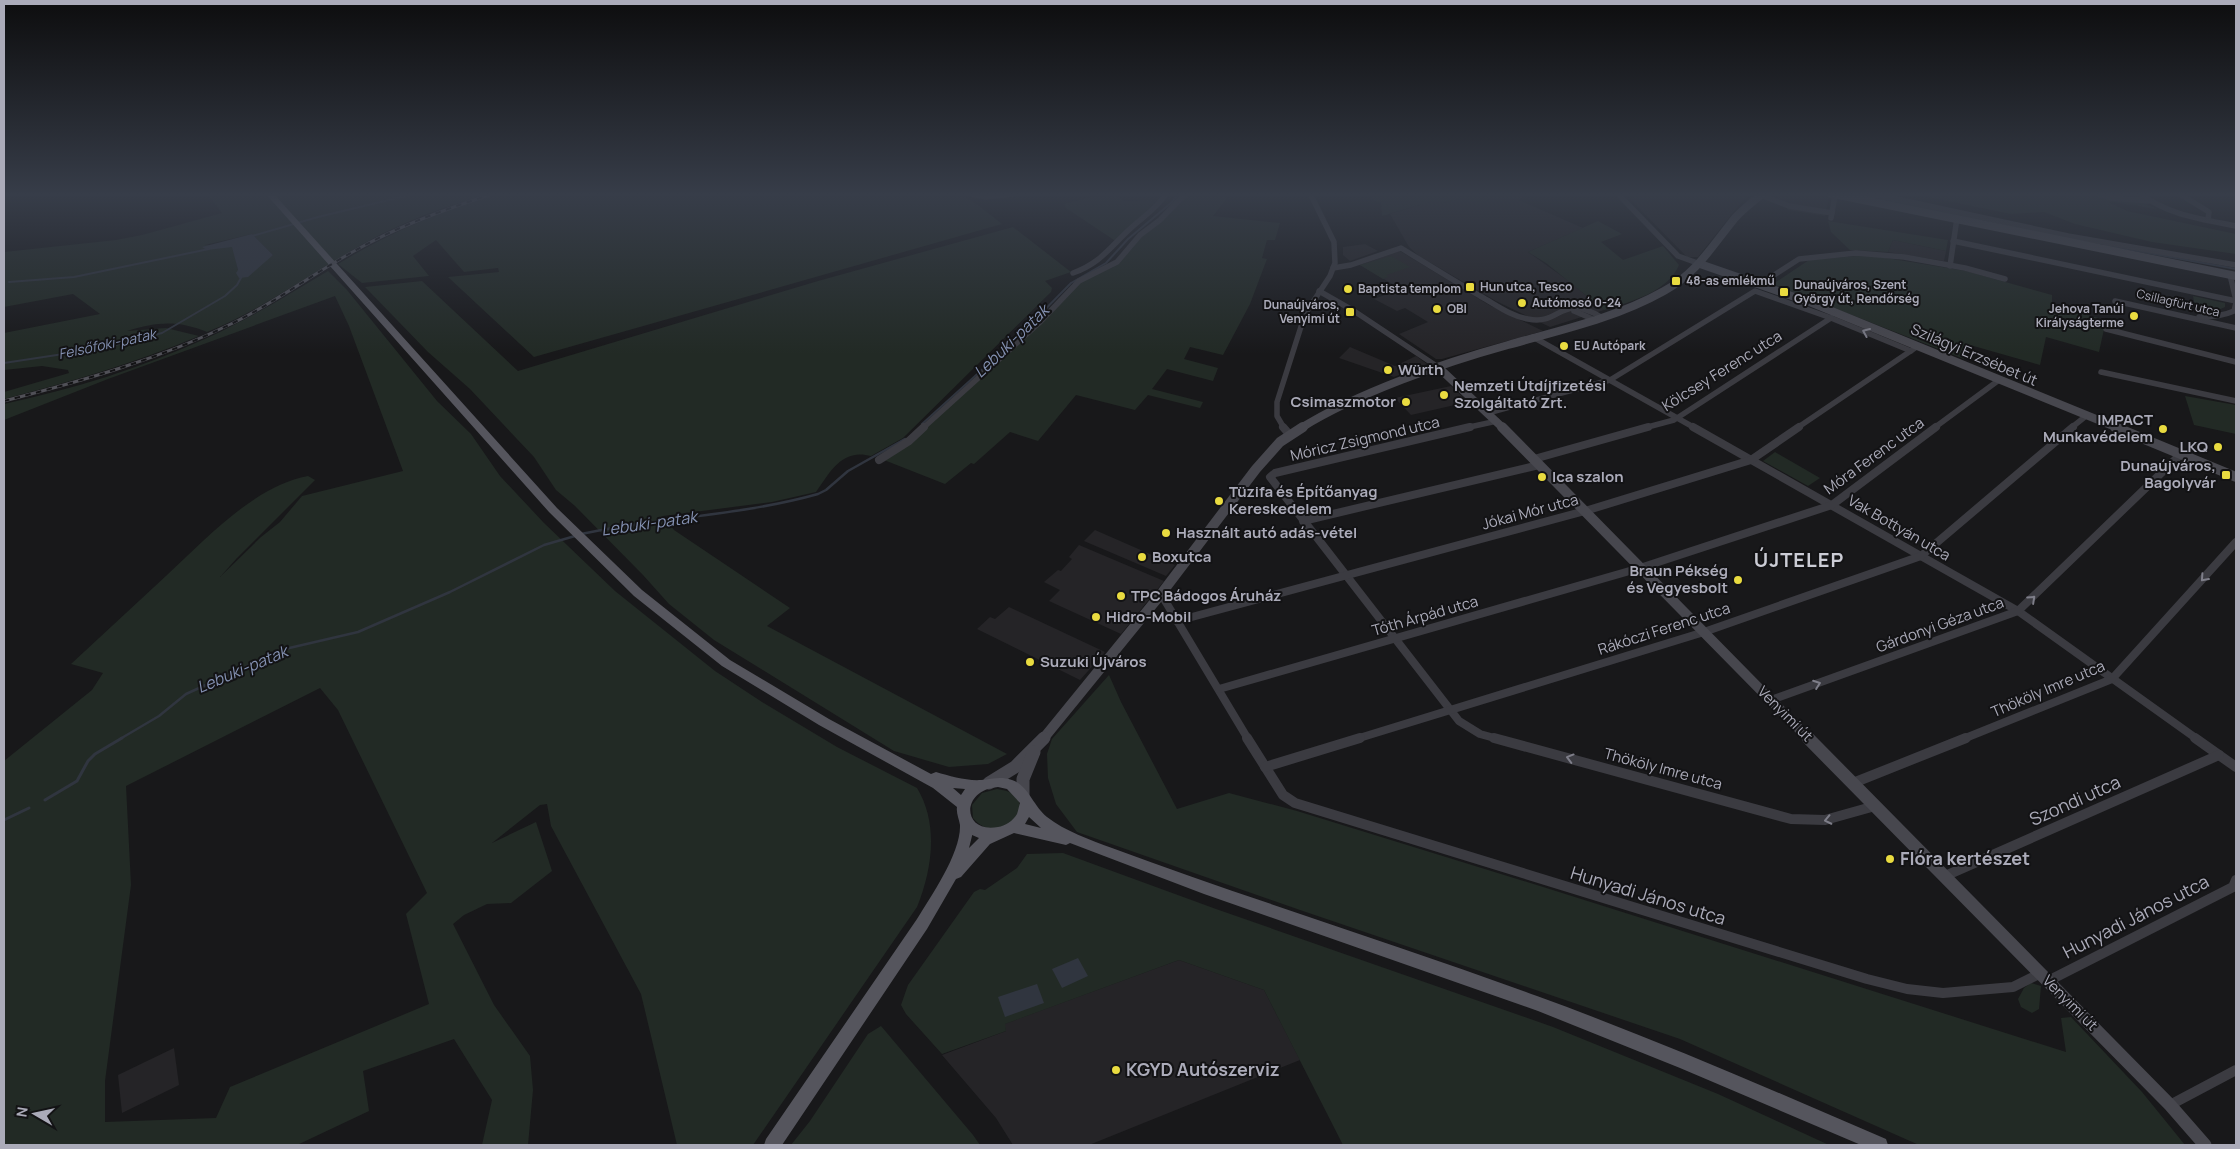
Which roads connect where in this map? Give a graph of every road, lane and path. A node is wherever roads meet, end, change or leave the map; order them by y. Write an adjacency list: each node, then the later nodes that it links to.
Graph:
1 (317, 247): 72 (main road)
2 (1114, 247): 15 (street)
3 (1130, 247): 49 (street)
4 (1334, 247): 14 (street)
5 (1669, 247): 11 (street)
6 (1714, 247): 11 (street)
7 (1952, 247): 13 (street)
8 (1979, 247): 22 (street)
9 (2093, 247): 16 (street)
10 (2130, 247): 12 (street)
11 (1700, 264): 19 (street, Szilágyi Erzsébet út); 24 (street)
12 (2236, 265)
13 (1950, 266): 17 (street); 19 (street)
14 (1334, 268): 18 (street); 25 (street)
15 (1073, 273)
16 (2233, 276): 22 (street)
17 (2005, 279)
18 (1326, 280): 20 (street); 23 (street, Venyimi út)
19 (1759, 288): 29 (street, Szilágyi Erzsébet út); 36 (street, Szilágyi Erzsébet út); 40 (street)
20 (1319, 291): 23 (street, Venyimi út); 47 (street)
21 (2115, 301): 26 (street, Csillagfürt utca)
22 (2236, 301): 27 (street)
23 (1346, 306): 38 (street, Venyimi út)
24 (1630, 308): 25 (street); 28 (street)
25 (1587, 312): 28 (street); 30 (street); 31 (street)
26 (2172, 314): 27 (street); 32 (street, Csillagfürt utca)
27 (2215, 317): 32 (street)
28 (1603, 318): 30 (street)
29 (1831, 318): 36 (street, Szilágyi Erzsébet út, one-way to 29); 45 (street, Kölcsey Ferenc utca)
30 (1595, 320): 31 (street)
31 (1583, 324): 35 (street)
32 (2226, 326): 33 (street, Csillagfürt utca)
33 (2236, 328)
34 (2106, 329): 37 (street)
35 (1533, 337): 38 (street); 40 (street, Vak Bottyán utca)
36 (1915, 348): 41 (street, Szilágyi Erzsébet út); 50 (street, Jókai Mór utca)
37 (2236, 362)
38 (1438, 366): 43 (street, Venyimi út); 47 (street)
39 (2102, 372): 42 (street)
40 (1610, 380): 43 (street); 45 (street, Vak Bottyán utca)
41 (1999, 380): 44 (street, Szilágyi Erzsébet út); 54 (street, Móra Ferenc utca)
42 (2236, 401)
43 (1488, 413): 46 (street, Venyimi út)
44 (2086, 416): 48 (street, Szilágyi Erzsébet út); 58 (street, Rákóczi Ferenc utca)
45 (1677, 418): 50 (street, Vak Bottyán utca); 51 (street, Kölcsey Ferenc utca)
46 (1497, 421): 51 (street, Venyimi út); 53 (street, Móricz Zsigmond utca)
47 (1290, 435): 61 (street)
48 (2181, 454): 52 (street, Szilágyi Erzsébet út); 62 (street, Gárdonyi Géza utca, one-way to 48)
49 (879, 460)
50 (1751, 460): 54 (street, Vak Bottyán utca); 55 (street, Jókai Mór utca)
51 (1537, 462): 55 (street, Venyimi út); 56 (street, Kölcsey Ferenc utca)
52 (2236, 476)
53 (1270, 477): 56 (street, Thököly Imre utca)
54 (1832, 506): 58 (street, Vak Bottyán utca); 59 (street, Móra Ferenc utca)
55 (1585, 512): 59 (street, Venyimi út); 60 (street, Jókai Mór utca)
56 (1303, 521): 60 (street, Thököly Imre utca)
57 (2236, 542): 66 (street, Thököly Imre utca, one-way to 66)
58 (1921, 556): 62 (street, Vak Bottyán utca); 64 (street, Rákóczi Ferenc utca)
59 (1640, 568): 64 (street, Venyimi út); 65 (street, Tóth Árpád utca)
60 (1344, 575): 63 (street, Jókai Mór utca); 65 (street, Thököly Imre utca)
61 (1161, 594): 63 (street, Hunyadi János utca); 70 (street)
62 (2018, 611): 66 (street, Vak Bottyán utca); 68 (street, Gárdonyi Géza utca, one-way to 62)
63 (1177, 620): 67 (street, Hunyadi János utca)
64 (1704, 632): 68 (street, Venyimi út); 69 (street, Rákóczi Ferenc utca)
65 (1394, 639): 67 (street, Tóth Árpád utca); 69 (street, Thököly Imre utca)
66 (2112, 679): 71 (street, Vak Bottyán utca); 75 (street, Thököly Imre utca)
67 (1218, 689): 73 (street, Hunyadi János utca)
68 (1771, 700): 75 (street, Venyimi út)
69 (1450, 711): 73 (street, Rákóczi Ferenc utca); 79 (street, Thököly Imre utca, one-way to 69)
70 (1041, 741): 76 (street); 77 (street)
71 (2219, 755): 74 (street, Vak Bottyán utca); 84 (street, Szondi utca)
72 (904, 765): 76 (main road); 78 (main road)
73 (1264, 767): 87 (street, Hunyadi János utca)
74 (2236, 767)
75 (1852, 783): 79 (street, Venyimi út)
76 (985, 784): 77 (main road); 78 (main road)
77 (1025, 800): 81 (main road); 83 (main road)
78 (963, 804): 80 (main road)
79 (1875, 806): 84 (street, Venyimi út)
80 (967, 823): 82 (main road); 86 (main road)
81 (1014, 827): 82 (main road); 83 (main road)
82 (996, 834): 86 (main road)
83 (1086, 844): 91 (main road)
84 (1945, 876): 87 (street, Venyimi út)
85 (2236, 880): 87 (street, Hunyadi János utca)
86 (942, 890): 90 (main road)
87 (2044, 977): 89 (street, Venyimi út)
88 (2236, 1070): 89 (street)
89 (2170, 1105): 92 (street, Venyimi út)
90 (772, 1145)
91 (1880, 1145)
92 (2205, 1145)

